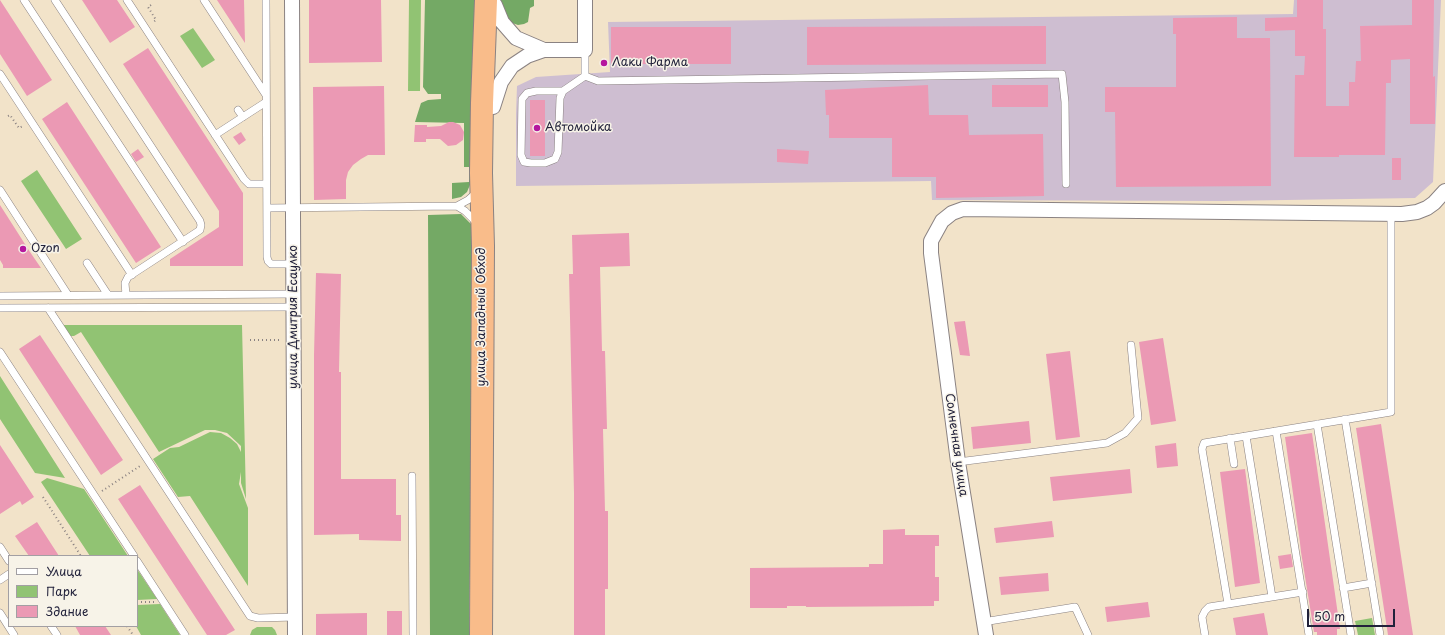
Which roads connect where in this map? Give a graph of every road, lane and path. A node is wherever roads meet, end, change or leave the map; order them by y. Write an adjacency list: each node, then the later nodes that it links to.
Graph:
1 (24, 0): 33 (lane)
2 (55, 0): 33 (lane)
3 (127, 0): 22 (lane)
4 (204, 0): 16 (lane)
5 (266, 0): 16 (lane)
6 (292, 0): 30 (street, улица Дмитрия Есаулко)
7 (585, 0): 12 (street)
8 (492, 2): 11 (street); 17 (highway, улица Западный Обход); 25 (highway, улица Западный Обход)
9 (151, 5): 10 (path)
10 (156, 20)
11 (544, 50): 12 (street); 17 (street)
12 (585, 50): 14 (lane)
13 (0, 74): 36 (lane)
14 (586, 76): 15 (lane); 24 (lane)
15 (563, 91): 15 (lane)
16 (266, 98): 20 (lane); 23 (lane)
17 (493, 107): 79 (highway, улица Западный Обход)
18 (238, 110): 20 (lane)
19 (8, 116): 21 (path)
20 (243, 117): 22 (lane)
21 (19, 128)
22 (215, 135): 23 (lane)
23 (266, 184): 29 (lane)
24 (1066, 184)
25 (481, 185): 28 (lane); 32 (highway, улица Западный Обход)
26 (0, 190): 37 (lane)
27 (1445, 191): 31 (street, Солнечная улица)
28 (457, 206): 30 (lane); 32 (lane)
29 (267, 208): 30 (lane); 35 (lane)
30 (293, 208): 35 (street, улица Дмитрия Есаулко)
31 (1391, 213): 48 (lane); 54 (street, Солнечная улица)
32 (482, 234): 78 (highway, улица Западный Обход)
33 (183, 242): 36 (lane)
34 (87, 263): 38 (lane)
35 (294, 264): 41 (street, улица Дмитрия Есаулко)
36 (132, 275): 39 (lane)
37 (68, 295): 38 (lane); 40 (lane)
38 (108, 295): 39 (lane)
39 (126, 295): 41 (lane)
40 (0, 296)
41 (294, 301): 43 (lane); 72 (street, улица Дмитрия Есаулко)
42 (0, 308): 43 (lane)
43 (48, 308): 53 (lane)
44 (250, 340): 45 (path)
45 (281, 340)
46 (1131, 345): 54 (lane)
47 (0, 352): 58 (lane)
48 (1345, 419): 49 (lane); 64 (lane)
49 (1317, 424): 50 (lane); 65 (lane)
50 (1276, 431): 51 (lane); 66 (lane)
51 (1246, 436): 52 (lane); 67 (lane)
52 (1230, 438): 55 (lane); 70 (lane)
53 (148, 460): 58 (path); 72 (lane)
54 (958, 462): 74 (street, Солнечная улица)
55 (1234, 464)
56 (412, 476): 77 (lane)
57 (42, 496): 60 (path)
58 (94, 496): 61 (lane)
59 (0, 547): 62 (lane)
60 (80, 555)
61 (133, 555)
62 (8, 559)
63 (138, 563): 69 (lane)
64 (1372, 583): 65 (lane); 84 (lane)
65 (1343, 588): 83 (lane)
66 (1302, 592): 67 (lane); 82 (lane)
67 (1272, 597): 70 (lane)
68 (138, 602): 69 (path)
69 (164, 602): 75 (lane)
70 (1228, 604): 81 (lane)
71 (0, 613): 73 (lane)
72 (295, 617): 76 (street, улица Дмитрия Есаулко)
73 (8, 626)
74 (984, 628): 80 (lane)
75 (185, 635)
76 (295, 635)
77 (413, 635)
78 (481, 635)
79 (494, 635)
80 (1088, 635)
81 (1205, 635)
82 (1310, 635)
83 (1351, 635)
84 (1380, 635)

